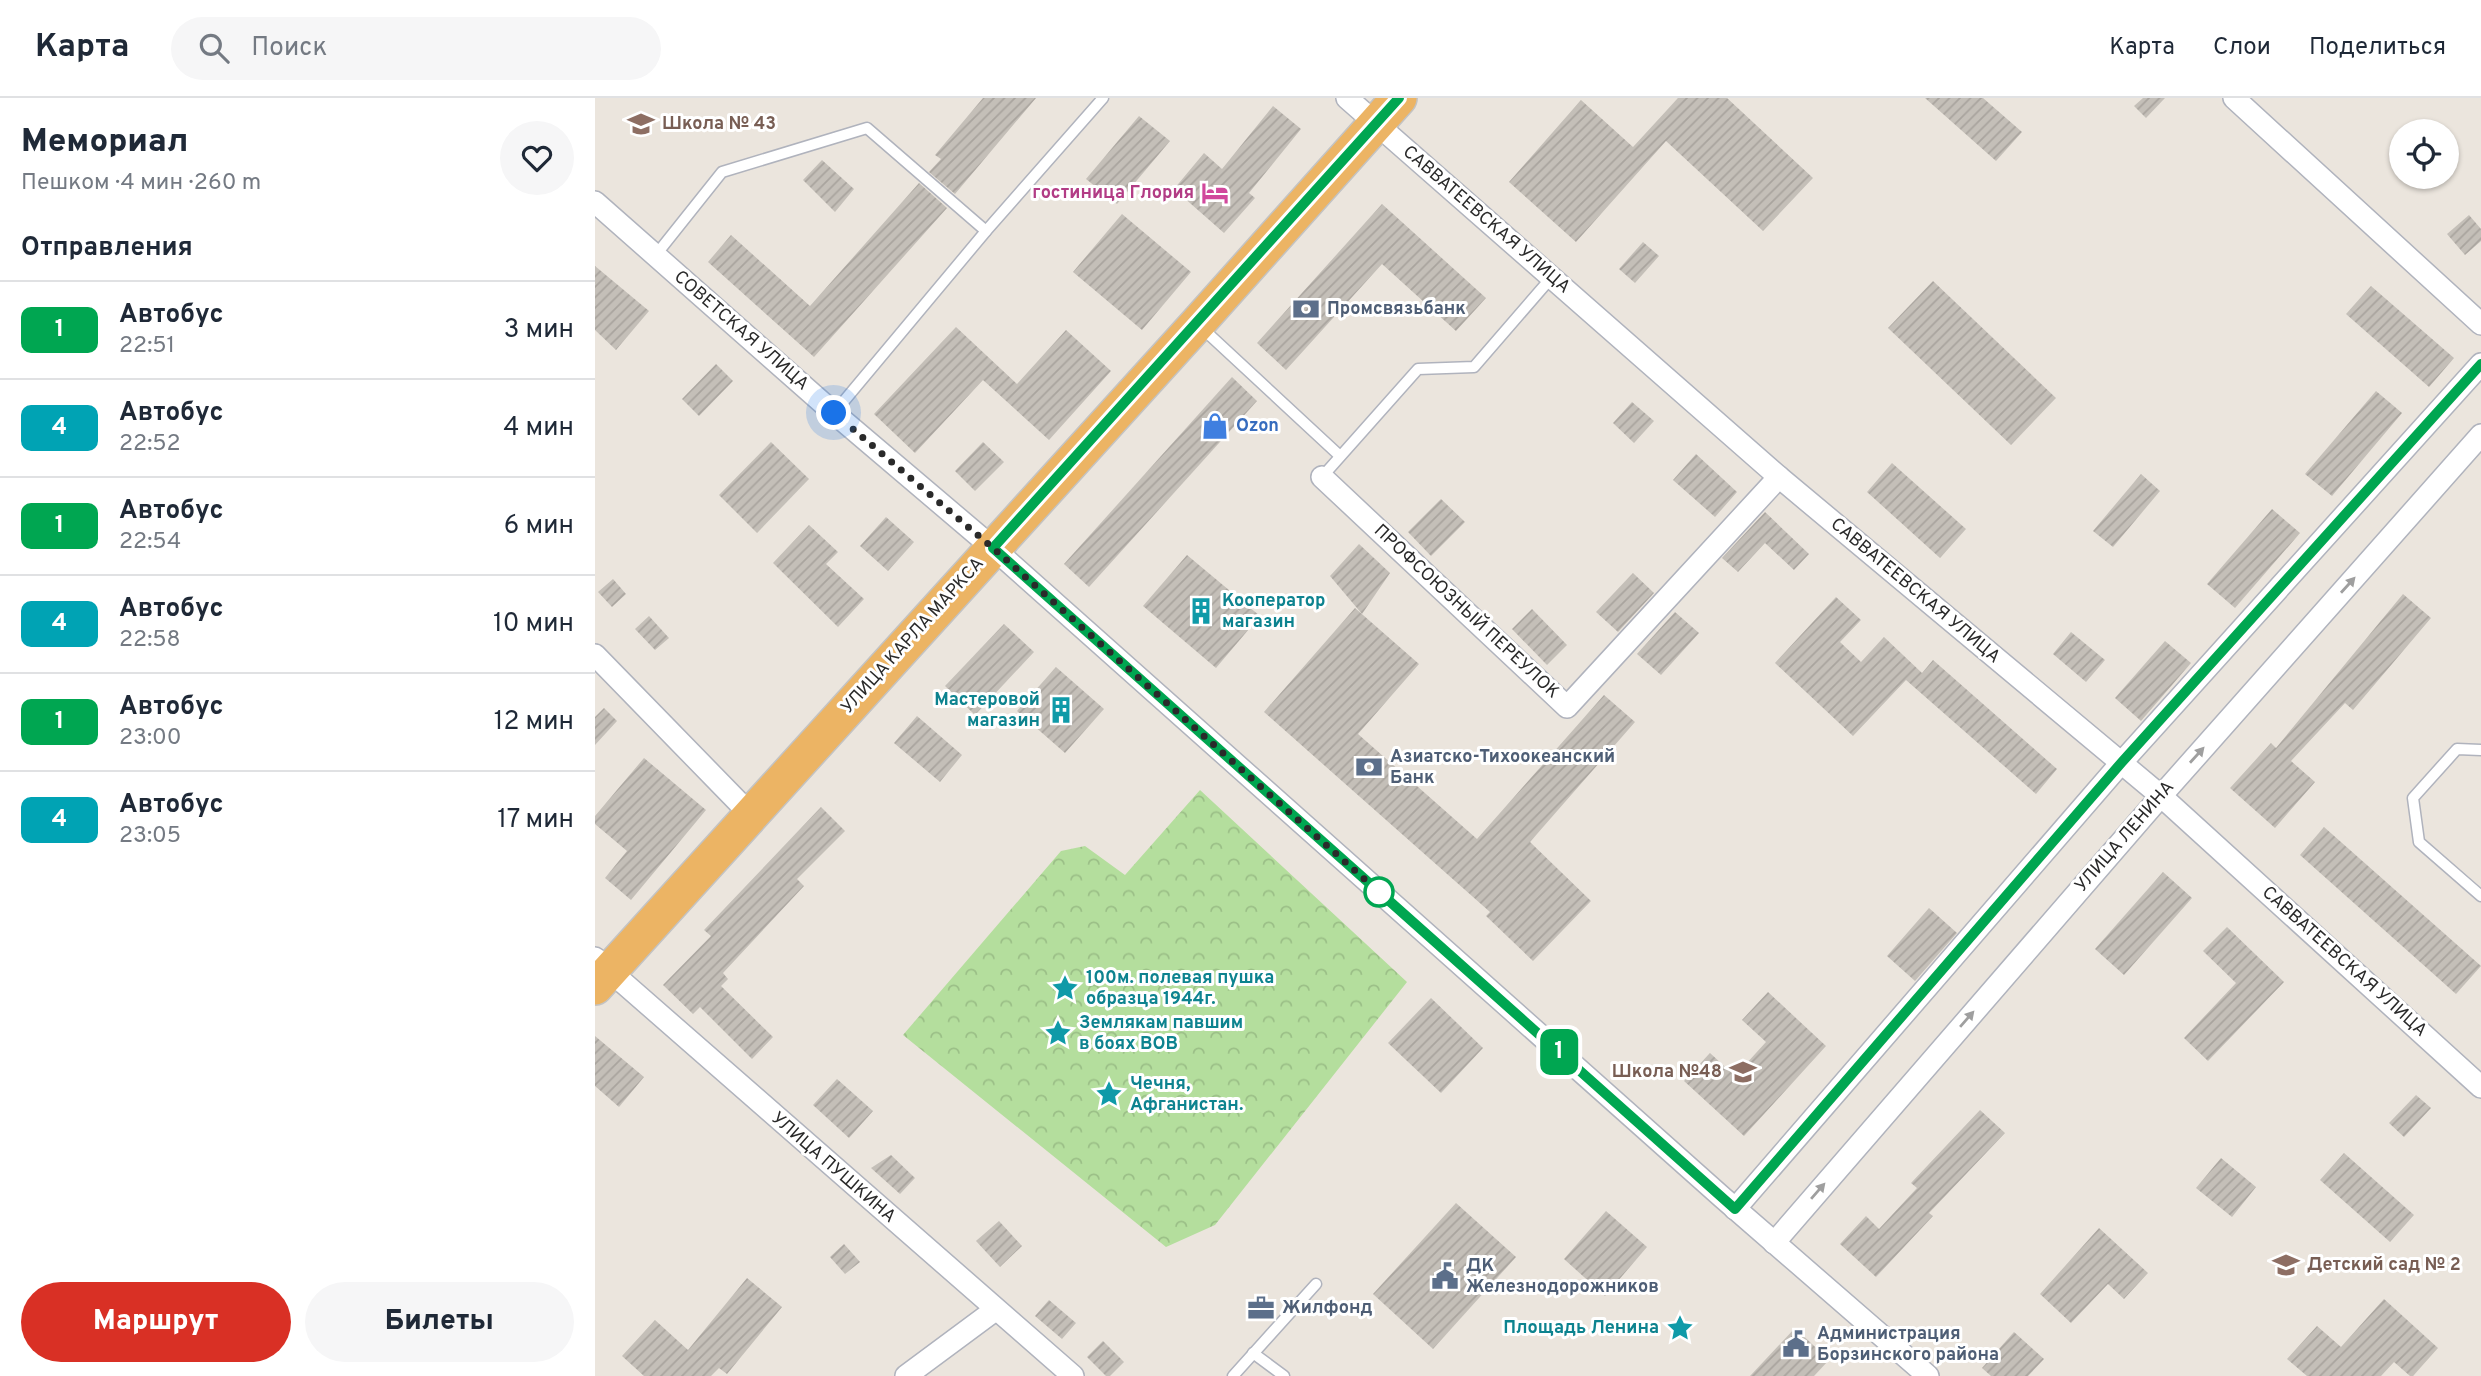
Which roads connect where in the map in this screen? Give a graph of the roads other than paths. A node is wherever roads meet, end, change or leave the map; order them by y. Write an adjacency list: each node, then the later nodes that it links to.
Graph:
1 (1103, 98): 7 (lane)
2 (1347, 98): 5 (street, САВВАТЕЕВСКАЯ УЛИЦА)
3 (1399, 98): 5 (highway, УЛИЦА КАРЛА МАРКСА)
4 (2234, 98): 11 (street)
5 (1376, 123): 9 (street, САВВАТЕЕВСКАЯ УЛИЦА); 10 (highway, УЛИЦА КАРЛА МАРКСА)
6 (595, 202): 8 (street, СОВЕТСКАЯ УЛИЦА)
7 (986, 231): 8 (lane); 13 (lane)
8 (655, 256): 13 (street, СОВЕТСКАЯ УЛИЦА)
9 (1552, 278): 15 (lane); 17 (street, САВВАТЕЕВСКАЯ УЛИЦА)
10 (1197, 324): 15 (lane); 18 (highway, УЛИЦА КАРЛА МАРКСА)
11 (2481, 324)
12 (2481, 364): 21 (street)
13 (834, 413): 18 (street, СОВЕТСКАЯ УЛИЦА)
14 (2481, 435): 22 (street, УЛИЦА ЛЕНИНА, one-way to 14)
15 (1340, 456): 16 (lane)
16 (1322, 477): 17 (street, ПРОФСОЮЗНЫЙ ПЕРЕУЛОК)
17 (1779, 477): 21 (street, САВВАТЕЕВСКАЯ УЛИЦА)
18 (993, 548): 23 (highway, УЛИЦА КАРЛА МАРКСА); 27 (street, СОВЕТСКАЯ УЛИЦА)
19 (595, 654): 23 (street)
20 (2481, 750): 24 (lane)
21 (2122, 762): 22 (street, САВВАТЕЕВСКАЯ УЛИЦА); 27 (street)
22 (2161, 796): 26 (street, САВВАТЕЕВСКАЯ УЛИЦА); 28 (street, УЛИЦА ЛЕНИНА, one-way to 22)
23 (750, 814): 25 (highway, УЛИЦА КАРЛА МАРКСА)
24 (2481, 896)
25 (600, 972): 30 (street, УЛИЦА ПУШКИНА)
26 (2481, 1087)
27 (1735, 1209): 28 (street, СОВЕТСКАЯ УЛИЦА)
28 (1774, 1243): 36 (street, СОВЕТСКАЯ УЛИЦА)
29 (1316, 1284): 31 (lane)
30 (995, 1310): 32 (street); 33 (street, УЛИЦА ПУШКИНА)
31 (1253, 1353): 34 (lane); 35 (lane)
32 (906, 1376)
33 (1073, 1376)
34 (1233, 1376)
35 (1284, 1376)
36 (1928, 1376)

